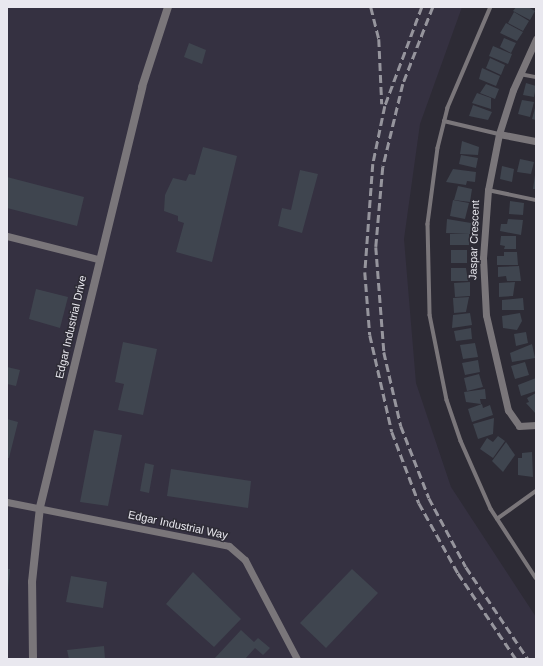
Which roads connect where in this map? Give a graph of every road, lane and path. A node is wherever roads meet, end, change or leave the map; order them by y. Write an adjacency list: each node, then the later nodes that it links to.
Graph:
1 (168, 7): 12 (street, Edgar Industrial Drive)
2 (491, 7): 6 (lane)
3 (536, 39): 4 (street, Jaspar Crescent)
4 (520, 74): 5 (lane); 7 (street, Jaspar Crescent)
5 (536, 77)
6 (444, 121): 7 (lane); 17 (lane)
7 (499, 134): 8 (street); 9 (street, Jaspar Crescent)
8 (536, 141)
9 (488, 190): 10 (lane); 13 (street, Jaspar Crescent)
10 (536, 200)
11 (7, 236): 12 (street)
12 (98, 259): 16 (street, Edgar Industrial Drive)
13 (536, 425)
14 (536, 491): 17 (lane)
15 (7, 502): 16 (street, Edgar Industrial Way)
16 (40, 507): 19 (street, Edgar Industrial Drive); 20 (street, Edgar Industrial Way)
17 (497, 519): 18 (lane)
18 (536, 578)
19 (33, 659)
20 (296, 659)

